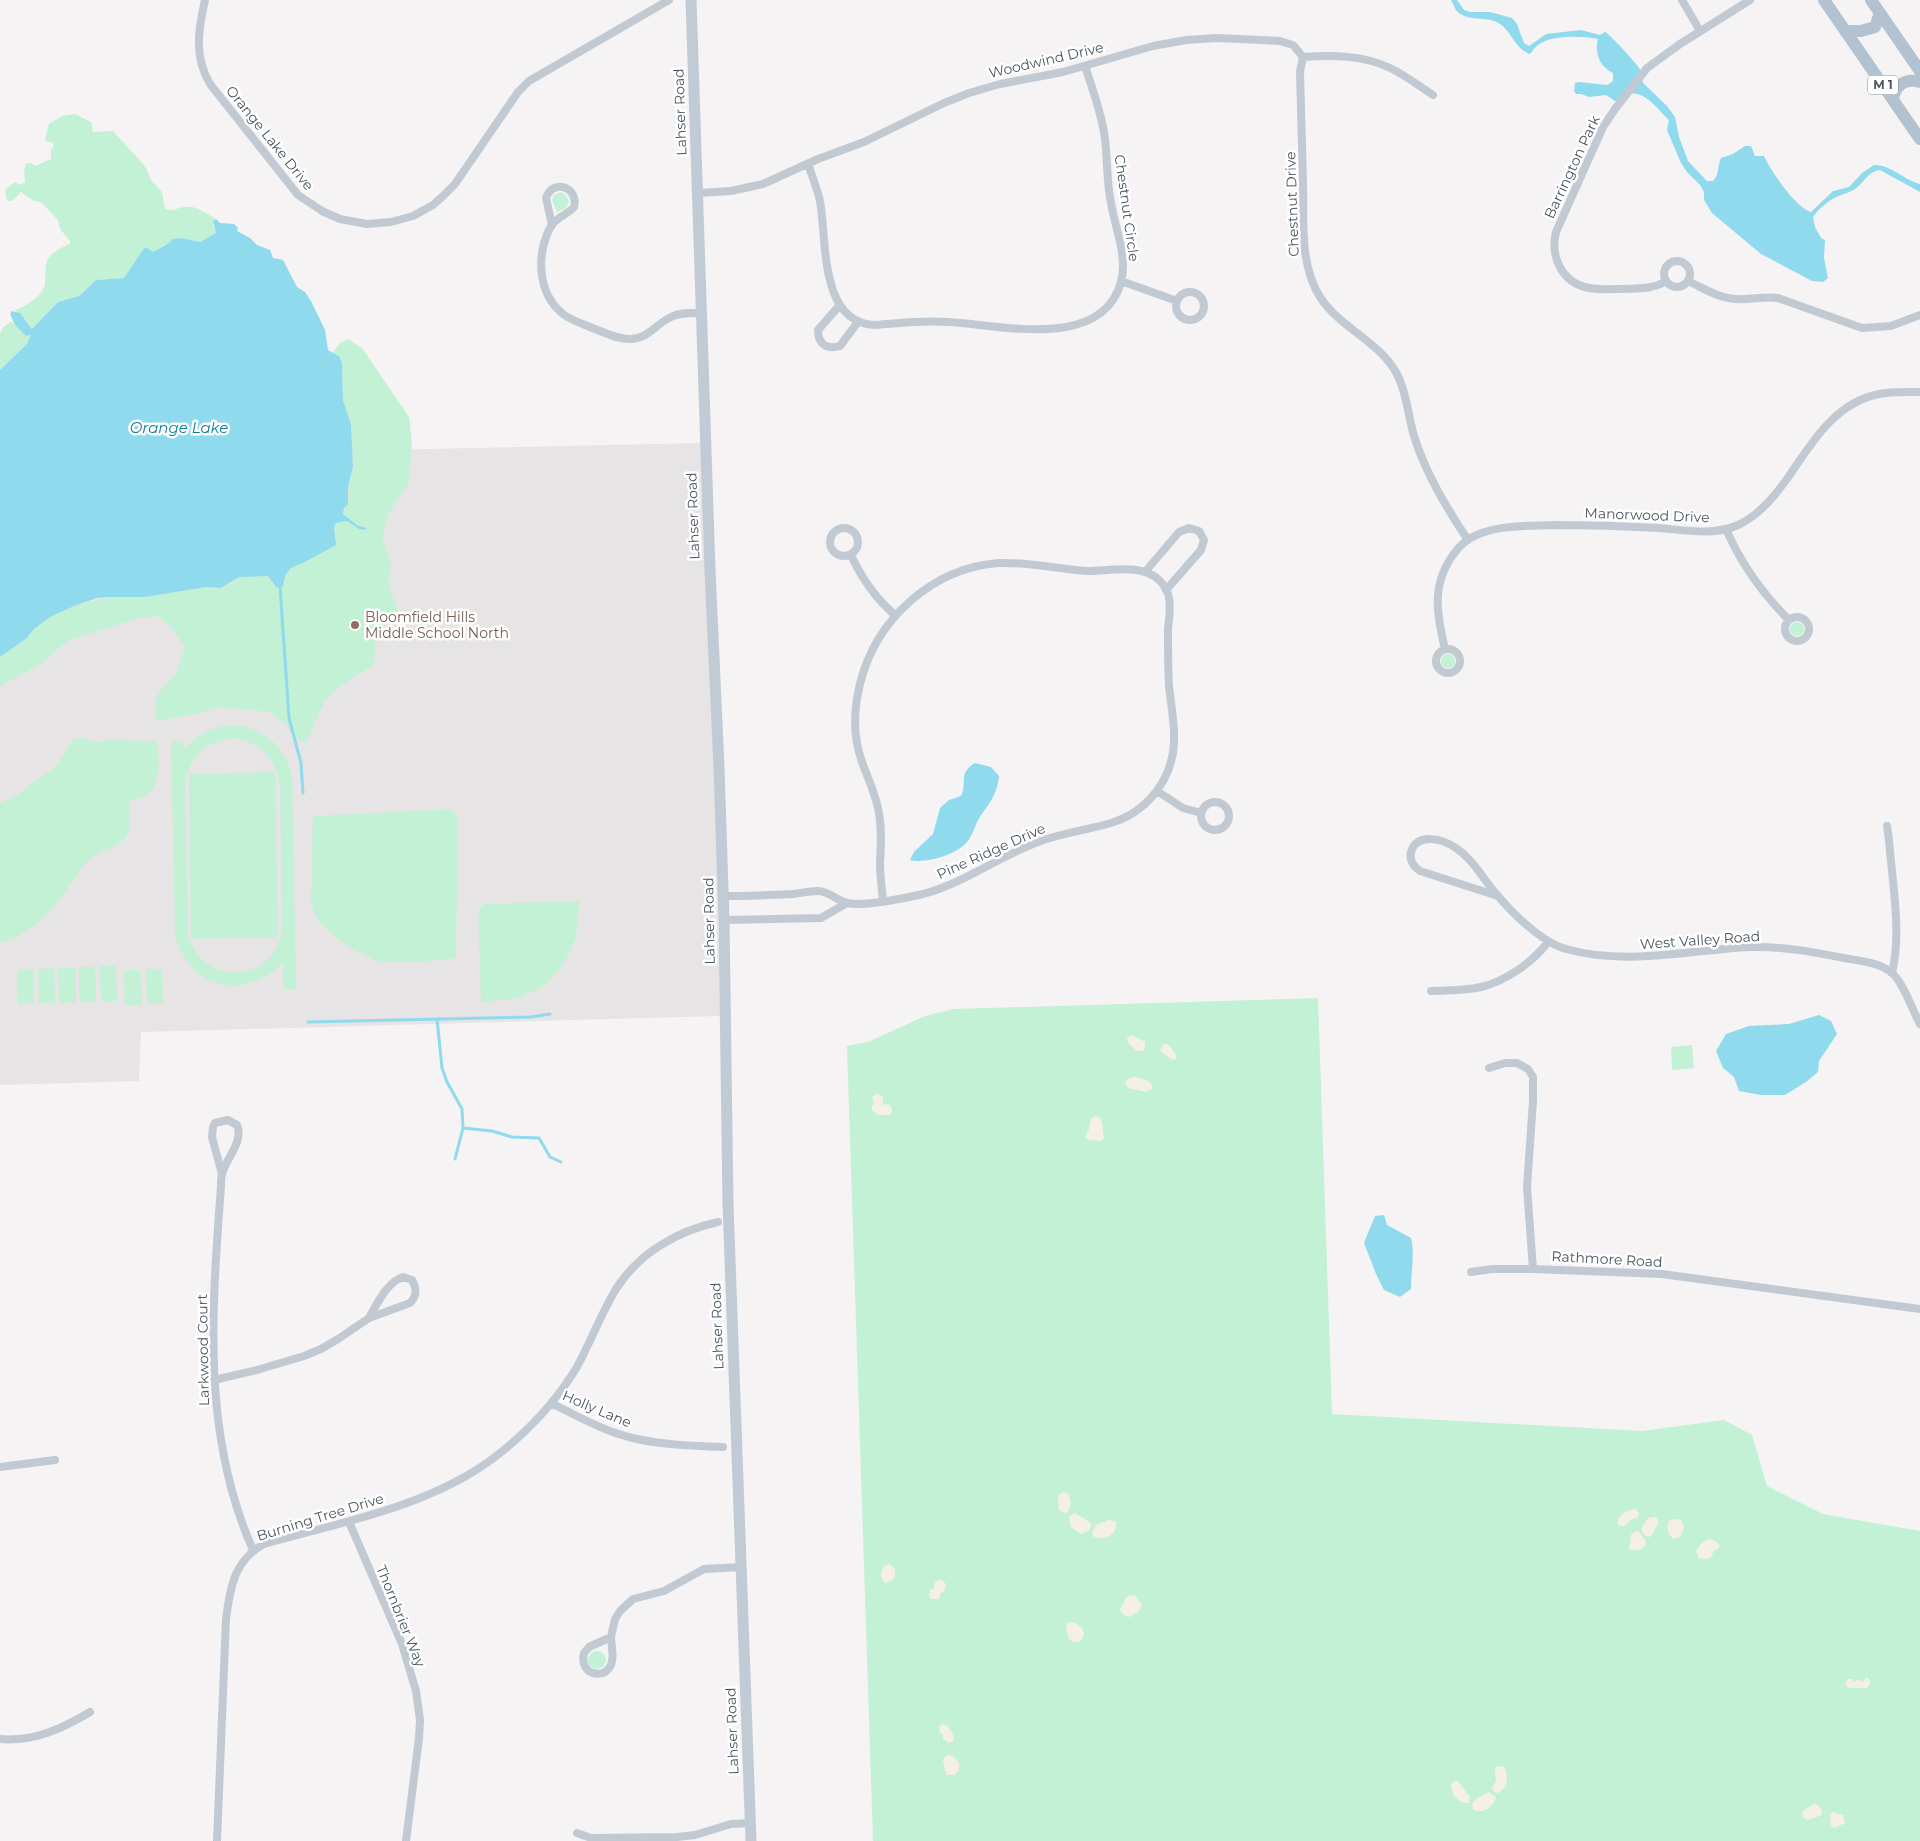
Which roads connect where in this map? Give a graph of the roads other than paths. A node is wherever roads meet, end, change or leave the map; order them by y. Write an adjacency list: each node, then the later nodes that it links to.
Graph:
1 (205, 0): 2 (street, Orange Lake Drive)
2 (670, 0)
3 (691, 0): 19 (street, Lahser Road)
4 (1682, 0): 9 (street)
5 (1750, 0): 9 (street, Barrington Park)
6 (1824, 0): 10 (main road, M 1)
7 (1870, 0): 8 (main road, M 1)
8 (1880, 13): 10 (main road); 13 (main road, M 1)
9 (1700, 31): 23 (street, Barrington Park)
10 (1845, 31): 16 (main road, M 1)
11 (1303, 57): 12 (street, Woodwind Drive); 15 (street); 31 (street, Chestnut Drive)
12 (1085, 66): 18 (street, Woodwind Drive); 21 (street, Chestnut Circle)
13 (1920, 71)
14 (1920, 82): 16 (main road)
15 (1434, 95)
16 (1893, 100): 17 (main road, M 1)
17 (1920, 139)
18 (808, 164): 19 (street, Woodwind Drive); 25 (street)
19 (698, 193): 26 (street, Lahser Road)
20 (552, 225): 20 (street); 26 (street)
21 (1121, 281): 24 (street); 28 (street, Chestnut Circle)
22 (1688, 281): 23 (street, Barrington Park); 23 (street); 27 (street, Barrington Park)
23 (1665, 282)
24 (1177, 301)
25 (839, 306): 28 (street); 28 (street)
26 (701, 313): 41 (street, Lahser Road)
27 (1920, 315)
28 (858, 322)
29 (1920, 392): 30 (street, Manorwood Drive)
30 (1726, 529): 31 (street, Manorwood Drive); 36 (street)
31 (1468, 540): 37 (street, Manorwood Drive)
32 (851, 555): 35 (street)
33 (1145, 572): 34 (street); 34 (street); 35 (street)
34 (1166, 590): 38 (street, Pine Ridge Drive)
35 (895, 615): 43 (street)
36 (1788, 620)
37 (1445, 649)
38 (1157, 791): 39 (street); 43 (street, Pine Ridge Drive)
39 (1201, 813)
40 (1887, 826): 47 (street)
41 (724, 896): 44 (street); 45 (street, Lahser Road)
42 (1498, 896): 42 (street, West Valley Road); 46 (street, West Valley Road)
43 (883, 901): 44 (street, Pine Ridge Drive)
44 (847, 904): 45 (street, Pine Ridge Drive)
45 (724, 920): 64 (street, Lahser Road)
46 (1548, 942): 47 (street, West Valley Road); 48 (street)
47 (1892, 972): 49 (street)
48 (1431, 991)
49 (1920, 1024)
50 (1489, 1068): 53 (street, Rathmore Road)
51 (222, 1174): 51 (street, Larkwood Court); 57 (street, Larkwood Court)
52 (718, 1222): 58 (street, Burning Tree Drive)
53 (1533, 1269): 54 (street); 55 (street, Rathmore Road)
54 (1471, 1272)
55 (1920, 1309)
56 (369, 1318): 56 (street); 57 (street)
57 (214, 1380): 63 (street, Larkwood Court)
58 (551, 1403): 59 (street, Holly Lane); 62 (street, Burning Tree Drive)
59 (723, 1447)
60 (55, 1460): 61 (street)
61 (0, 1467)
62 (349, 1522): 63 (street, Burning Tree Drive); 71 (street, Thornbrier Way)
63 (253, 1550): 70 (street, Burning Tree Drive)
64 (741, 1567): 65 (street); 68 (street, Lahser Road)
65 (610, 1637): 65 (street)
66 (90, 1712): 67 (street)
67 (0, 1739)
68 (750, 1823): 69 (street); 72 (street, Lahser Road)
69 (577, 1833)
70 (217, 1841)
71 (406, 1841)
72 (751, 1841)

